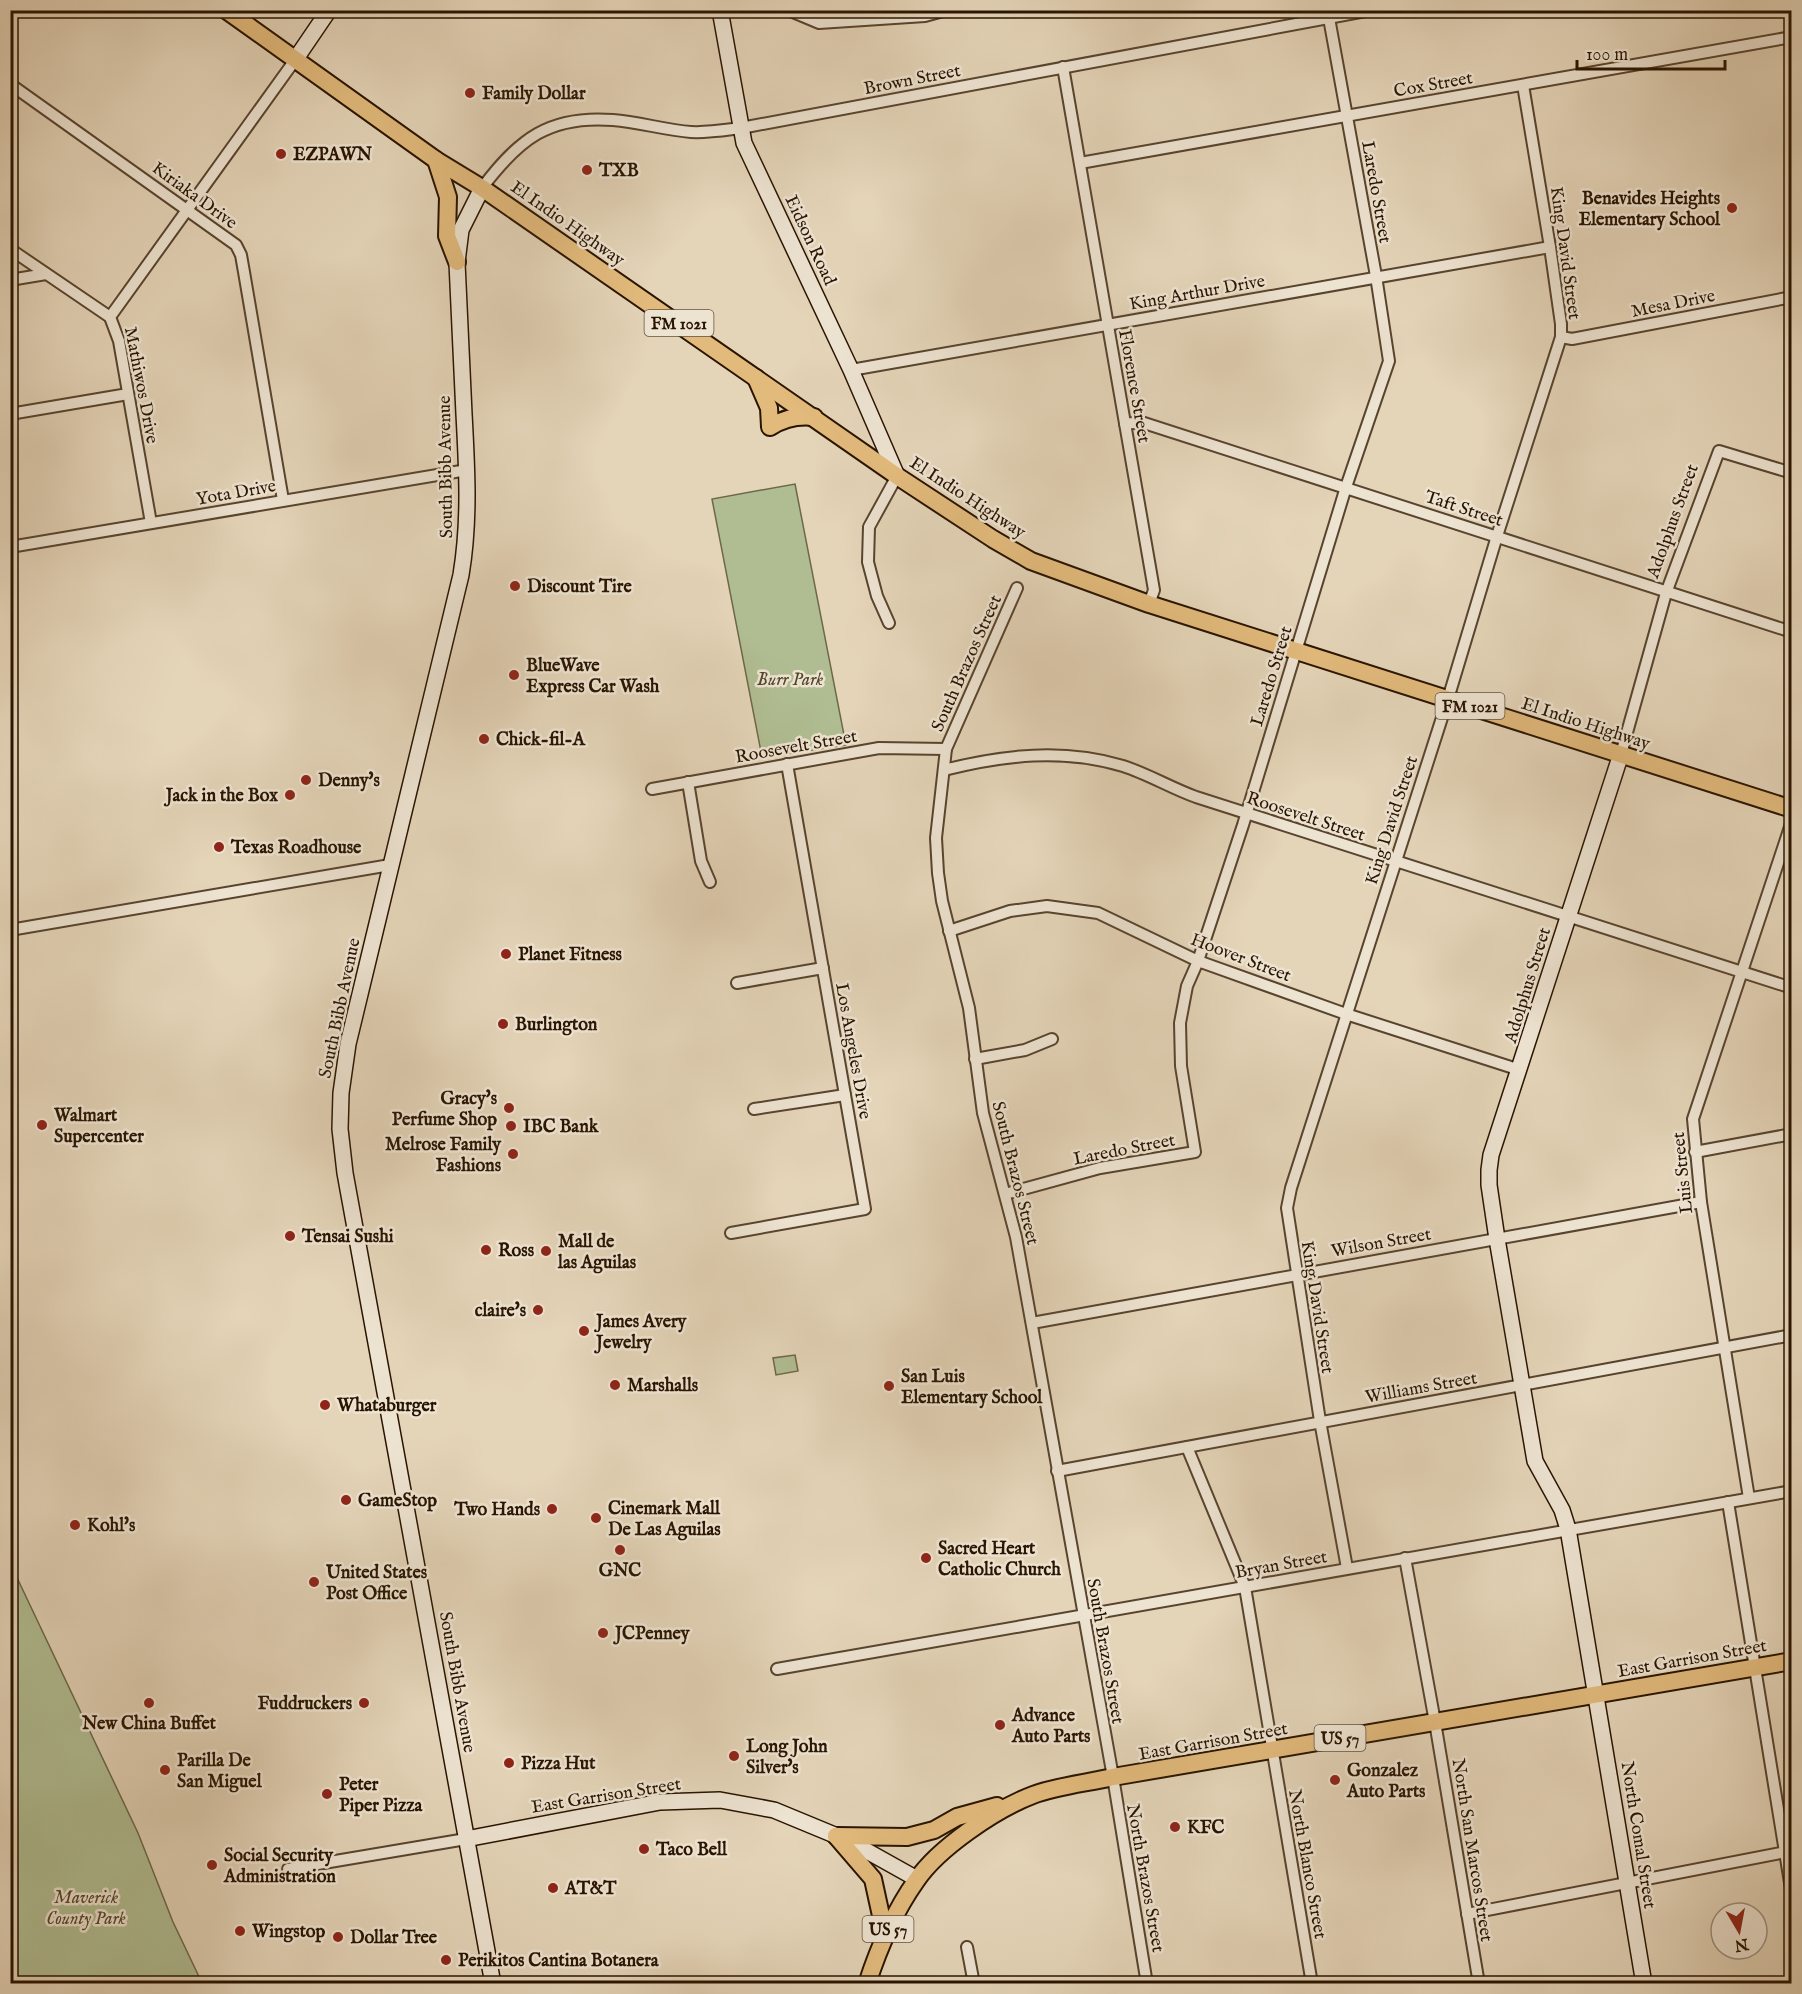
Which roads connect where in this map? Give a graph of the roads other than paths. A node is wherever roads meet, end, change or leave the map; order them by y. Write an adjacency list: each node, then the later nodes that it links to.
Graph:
1 (226, 10): 9 (main road, El Indio Highway / FM 1021)
2 (329, 10): 9 (street)
3 (720, 10): 14 (street, Eidson Road)
4 (788, 10): 5 (street)
5 (947, 10)
6 (1371, 10): 7 (street, Brown Street)
7 (1329, 18): 10 (street, Brown Street); 13 (street, Laredo Street)
8 (1791, 37): 12 (street, Cox Street)
9 (295, 60): 15 (main road, El Indio Highway / FM 1021); 18 (street, Mathiwos Drive)
10 (1063, 67): 14 (street, Brown Street); 16 (street, Florence Street)
11 (10, 84): 18 (street, Kiriaka Drive)
12 (1522, 85): 13 (street, Cox Street); 19 (street, King David Street)
13 (1347, 116): 16 (street, Cox Street); 23 (street, Laredo Street)
14 (741, 128): 17 (street, Brown Street); 29 (street, Eidson Road)
15 (436, 160): 17 (main road, El Indio Highway / FM 1021); 21 (main road)
16 (1080, 163): 27 (street, Florence Street)
17 (482, 188): 21 (street, South Bibb Avenue); 30 (main road, El Indio Highway / FM 1021)
18 (187, 209): 26 (street, Mathiwos Drive); 39 (street, Kiriaka Drive)
19 (1550, 247): 23 (street, King Arthur Drive); 28 (street, King David Street)
20 (10, 249): 22 (street)
21 (457, 262): 35 (street, South Bibb Avenue)
22 (46, 274): 24 (street); 26 (street)
23 (1376, 276): 27 (street, King Arthur Drive); 38 (street, Laredo Street)
24 (10, 280)
25 (1791, 297): 28 (street, Mesa Drive)
26 (110, 317): 31 (street, Mathiwos Drive)
27 (1107, 325): 29 (street, King Arthur Drive); 34 (street, Florence Street)
28 (1561, 338): 41 (street, King David Street)
29 (850, 370): 37 (street, Eidson Road)
30 (755, 376): 33 (main road, El Indio Highway / FM 1021); 33 (main road)
31 (128, 393): 32 (street); 40 (street, Mathiwos Drive)
32 (10, 414)
33 (814, 417): 37 (main road, El Indio Highway / FM 1021)
34 (1125, 424): 38 (street, Taft Street); 45 (street, Florence Street)
35 (467, 470): 39 (street, Yota Drive); 60 (street, South Bibb Avenue)
36 (1791, 472): 44 (street, Adolphus Street)
37 (897, 476): 45 (main road, El Indio Highway / FM 1021); 46 (street)
38 (1347, 487): 41 (street, Taft Street); 48 (street, Laredo Street)
39 (283, 500): 40 (street, Yota Drive)
40 (151, 523): 42 (street, Yota Drive)
41 (1497, 536): 44 (street, Taft Street); 49 (street, King David Street)
42 (10, 547)
43 (1017, 588): 50 (street, South Brazos Street)
44 (1666, 593): 47 (street, Taft Street); 51 (street, Adolphus Street)
45 (1149, 604): 48 (main road, El Indio Highway / FM 1021)
46 (889, 623)
47 (1791, 633)
48 (1296, 651): 49 (main road, El Indio Highway / FM 1021); 57 (street, Laredo Street)
49 (1448, 699): 51 (main road, El Indio Highway / FM 1021); 59 (street, King David Street)
50 (946, 749): 52 (street, Roosevelt Street); 53 (street, South Brazos Street)
51 (1621, 754): 56 (main road, El Indio Highway / FM 1021); 62 (street, Adolphus Street)
52 (787, 764): 54 (street, Roosevelt Street); 66 (street, Los Angeles Drive)
53 (944, 770): 57 (street, Roosevelt Street); 64 (street, South Brazos Street)
54 (688, 782): 55 (street, Roosevelt Street); 61 (street)
55 (652, 789)
56 (1791, 809)
57 (1245, 814): 59 (street, Roosevelt Street); 65 (street, Laredo Street)
58 (1791, 821): 67 (street, Luis Street)
59 (1395, 861): 62 (street, Roosevelt Street); 70 (street, King David Street)
60 (390, 865): 63 (street); 107 (street, South Bibb Avenue)
61 (710, 882)
62 (1568, 918): 67 (street, Roosevelt Street); 73 (street, Adolphus Street)
63 (10, 930)
64 (949, 931): 65 (street, Hoover Street); 72 (street, South Brazos Street)
65 (1198, 961): 70 (street, Hoover Street); 78 (street, Laredo Street)
66 (823, 969): 68 (street); 74 (street, Los Angeles Drive)
67 (1741, 971): 69 (street, Roosevelt Street); 77 (street, Luis Street)
68 (737, 983)
69 (1791, 988)
70 (1346, 1014): 73 (street, Hoover Street); 82 (street, King David Street)
71 (1052, 1039): 72 (street)
72 (975, 1059): 78 (street, South Brazos Street)
73 (1520, 1070): 81 (street, Adolphus Street)
74 (845, 1095): 75 (street); 80 (street, Los Angeles Drive)
75 (754, 1109)
76 (1791, 1134): 77 (street)
77 (1695, 1152): 79 (street, Luis Street)
78 (1005, 1194): 83 (street, South Brazos Street)
79 (1701, 1202): 81 (street, Wilson Street); 85 (street, Luis Street)
80 (731, 1233)
81 (1497, 1239): 82 (street, Wilson Street); 86 (street, Adolphus Street)
82 (1296, 1275): 83 (street, Wilson Street); 87 (street, King David Street)
83 (1032, 1323): 89 (street, South Brazos Street)
84 (1791, 1335): 85 (street, Williams Street)
85 (1724, 1348): 86 (street, Williams Street); 91 (street, Luis Street)
86 (1521, 1386): 87 (street, Williams Street); 93 (street, Adolphus Street)
87 (1320, 1421): 88 (street, Williams Street); 95 (street, King David Street)
88 (1187, 1447): 89 (street, Williams Street); 96 (street, North Blanco Street)
89 (1057, 1471): 97 (street, South Brazos Street)
90 (1791, 1491): 91 (street, Bryan Street)
91 (1749, 1498): 92 (street, Bryan Street)
92 (1728, 1502): 93 (street, Bryan Street); 99 (street)
93 (1568, 1529): 94 (street, Bryan Street); 101 (street, North Comal Street)
94 (1405, 1558): 95 (street, Bryan Street); 102 (street, North San Marcos Street)
95 (1347, 1568): 96 (street, Bryan Street)
96 (1245, 1587): 97 (street, Bryan Street); 103 (street, North Blanco Street)
97 (1083, 1616): 100 (street, Bryan Street); 104 (street, South Brazos Street)
98 (1791, 1661): 99 (main road, East Garrison Street / US 57)
99 (1756, 1666): 101 (main road, East Garrison Street / US 57); 108 (street)
100 (777, 1668)
101 (1595, 1694): 102 (main road, East Garrison Street / US 57); 111 (street, North Comal Street)
102 (1435, 1722): 103 (main road, East Garrison Street / US 57); 113 (street, North San Marcos Street)
103 (1272, 1750): 104 (main road, East Garrison Street / US 57); 120 (street, North Blanco Street)
104 (1113, 1778): 105 (main road, East Garrison Street / US 57); 119 (street, North Brazos Street)
105 (1033, 1795): 106 (main road); 110 (main road, East Garrison Street / US 57)
106 (836, 1836): 107 (street, East Garrison Street); 110 (street, East Garrison Street); 114 (main road)
107 (466, 1839): 109 (street, East Garrison Street); 116 (street, South Bibb Avenue)
108 (1788, 1852): 111 (street); 112 (street)
109 (288, 1869)
110 (917, 1879): 114 (main road, East Garrison Street / US 57)
111 (1627, 1884): 113 (street); 122 (street, North Comal Street)
112 (1791, 1895)
113 (1467, 1914): 121 (street, North San Marcos Street)
114 (885, 1934): 117 (main road, East Garrison Street / US 57)
115 (967, 1947): 118 (street)
116 (493, 1983)
117 (867, 1983)
118 (974, 1983)
119 (1147, 1983)
120 (1312, 1983)
121 (1479, 1983)
122 (1644, 1983)

